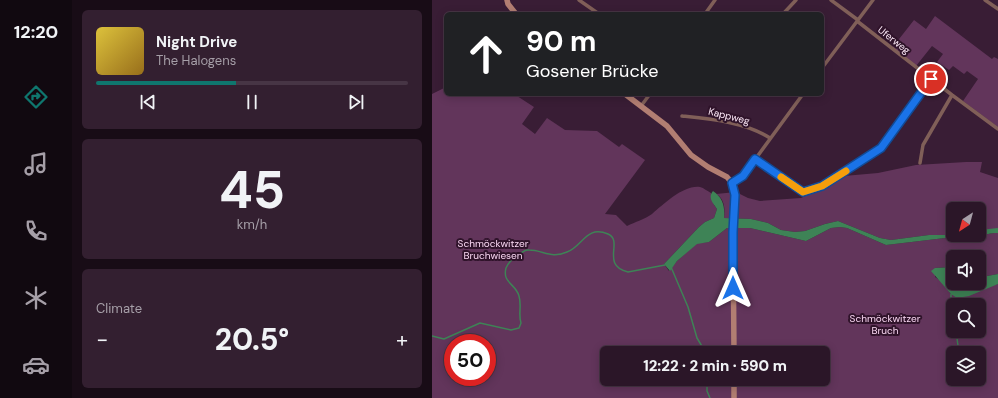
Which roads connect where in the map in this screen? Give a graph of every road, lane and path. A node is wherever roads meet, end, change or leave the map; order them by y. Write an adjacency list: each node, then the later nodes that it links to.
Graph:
1 (507, 0): 9 (main road)
2 (579, 0): 10 (street)
3 (715, 0): 11 (street)
4 (796, 0): 12 (street)
5 (831, 0): 13 (street, Uferweg)
6 (873, 0): 13 (street)
7 (986, 0): 8 (street)
8 (998, 9)
9 (514, 12)
10 (596, 12)
11 (706, 12)
12 (785, 12)
13 (857, 20): 14 (street); 15 (street, Uferweg)
14 (824, 65)
15 (931, 79): 16 (street, Uferweg); 24 (street)
16 (952, 95): 22 (street, Uferweg); 25 (street)
17 (628, 96): 20 (main road)
18 (648, 96): 20 (street)
19 (802, 96): 23 (street)
20 (641, 106): 26 (main road)
21 (682, 116): 23 (street, Kappweg)
22 (998, 128)
23 (770, 138): 24 (street)
24 (755, 159): 26 (street)
25 (920, 163)
26 (732, 183): 27 (main road)
27 (734, 346)
28 (734, 386): 29 (main road)
29 (734, 398)

